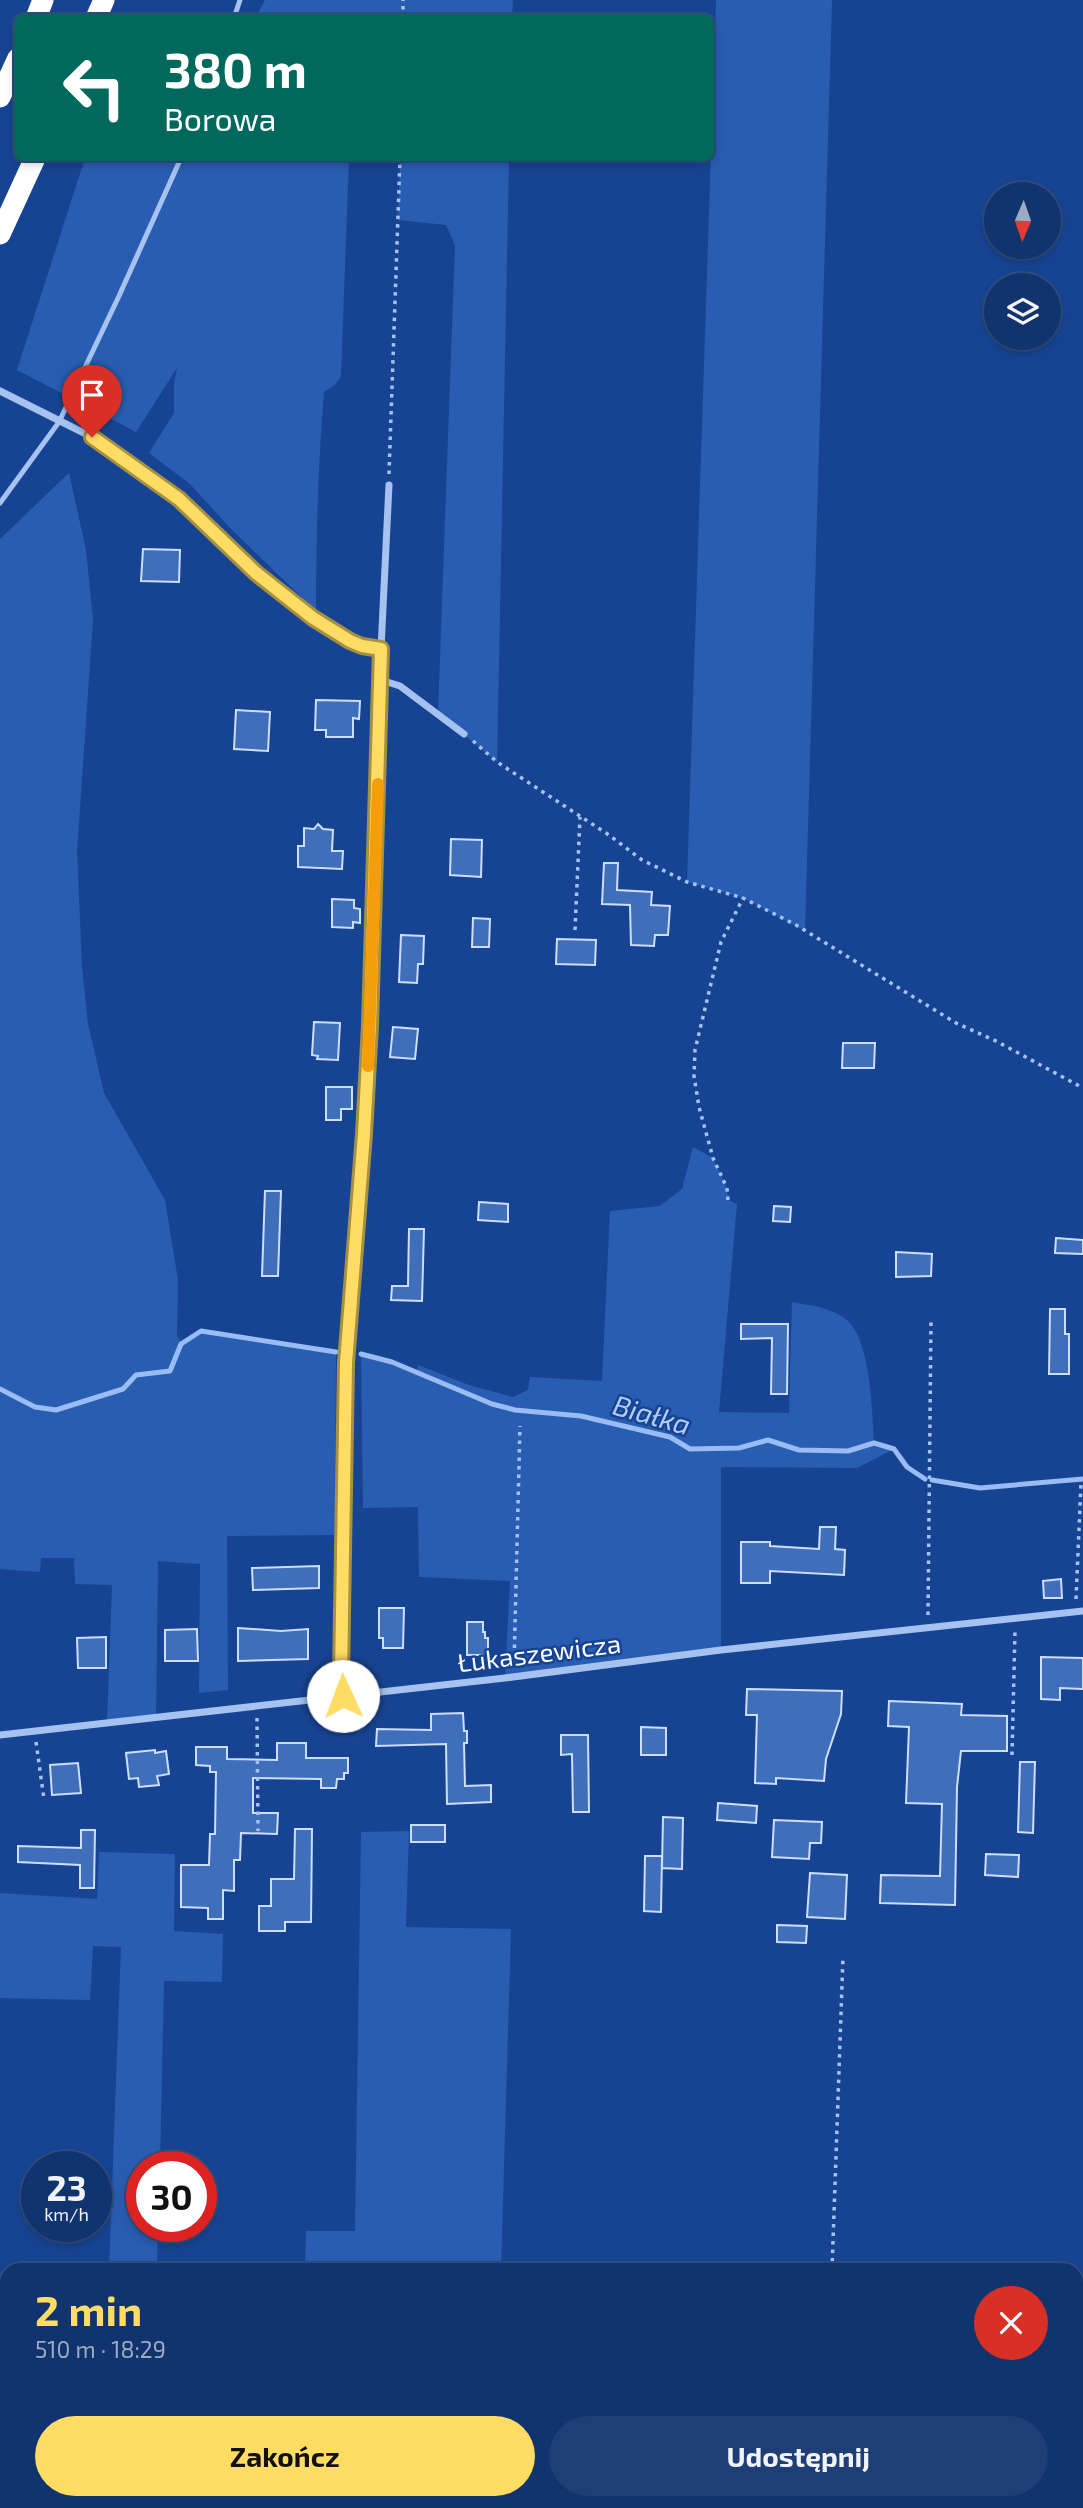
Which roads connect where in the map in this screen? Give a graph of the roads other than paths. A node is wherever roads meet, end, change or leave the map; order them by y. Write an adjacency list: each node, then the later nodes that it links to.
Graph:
1 (14, 67): 2 (highway)
2 (0, 97)
3 (34, 161): 5 (highway)
4 (180, 161): 7 (lane)
5 (0, 234)
6 (0, 391): 7 (street)
7 (59, 422): 9 (lane); 10 (street)
8 (389, 485): 10 (street)
9 (0, 503)
10 (381, 649): 11 (street)
11 (381, 680): 12 (street); 14 (street)
12 (464, 734)
13 (1079, 1612): 14 (street, Łukaszewicza)
14 (343, 1696): 15 (street, Łukaszewicza)
15 (0, 1735)

